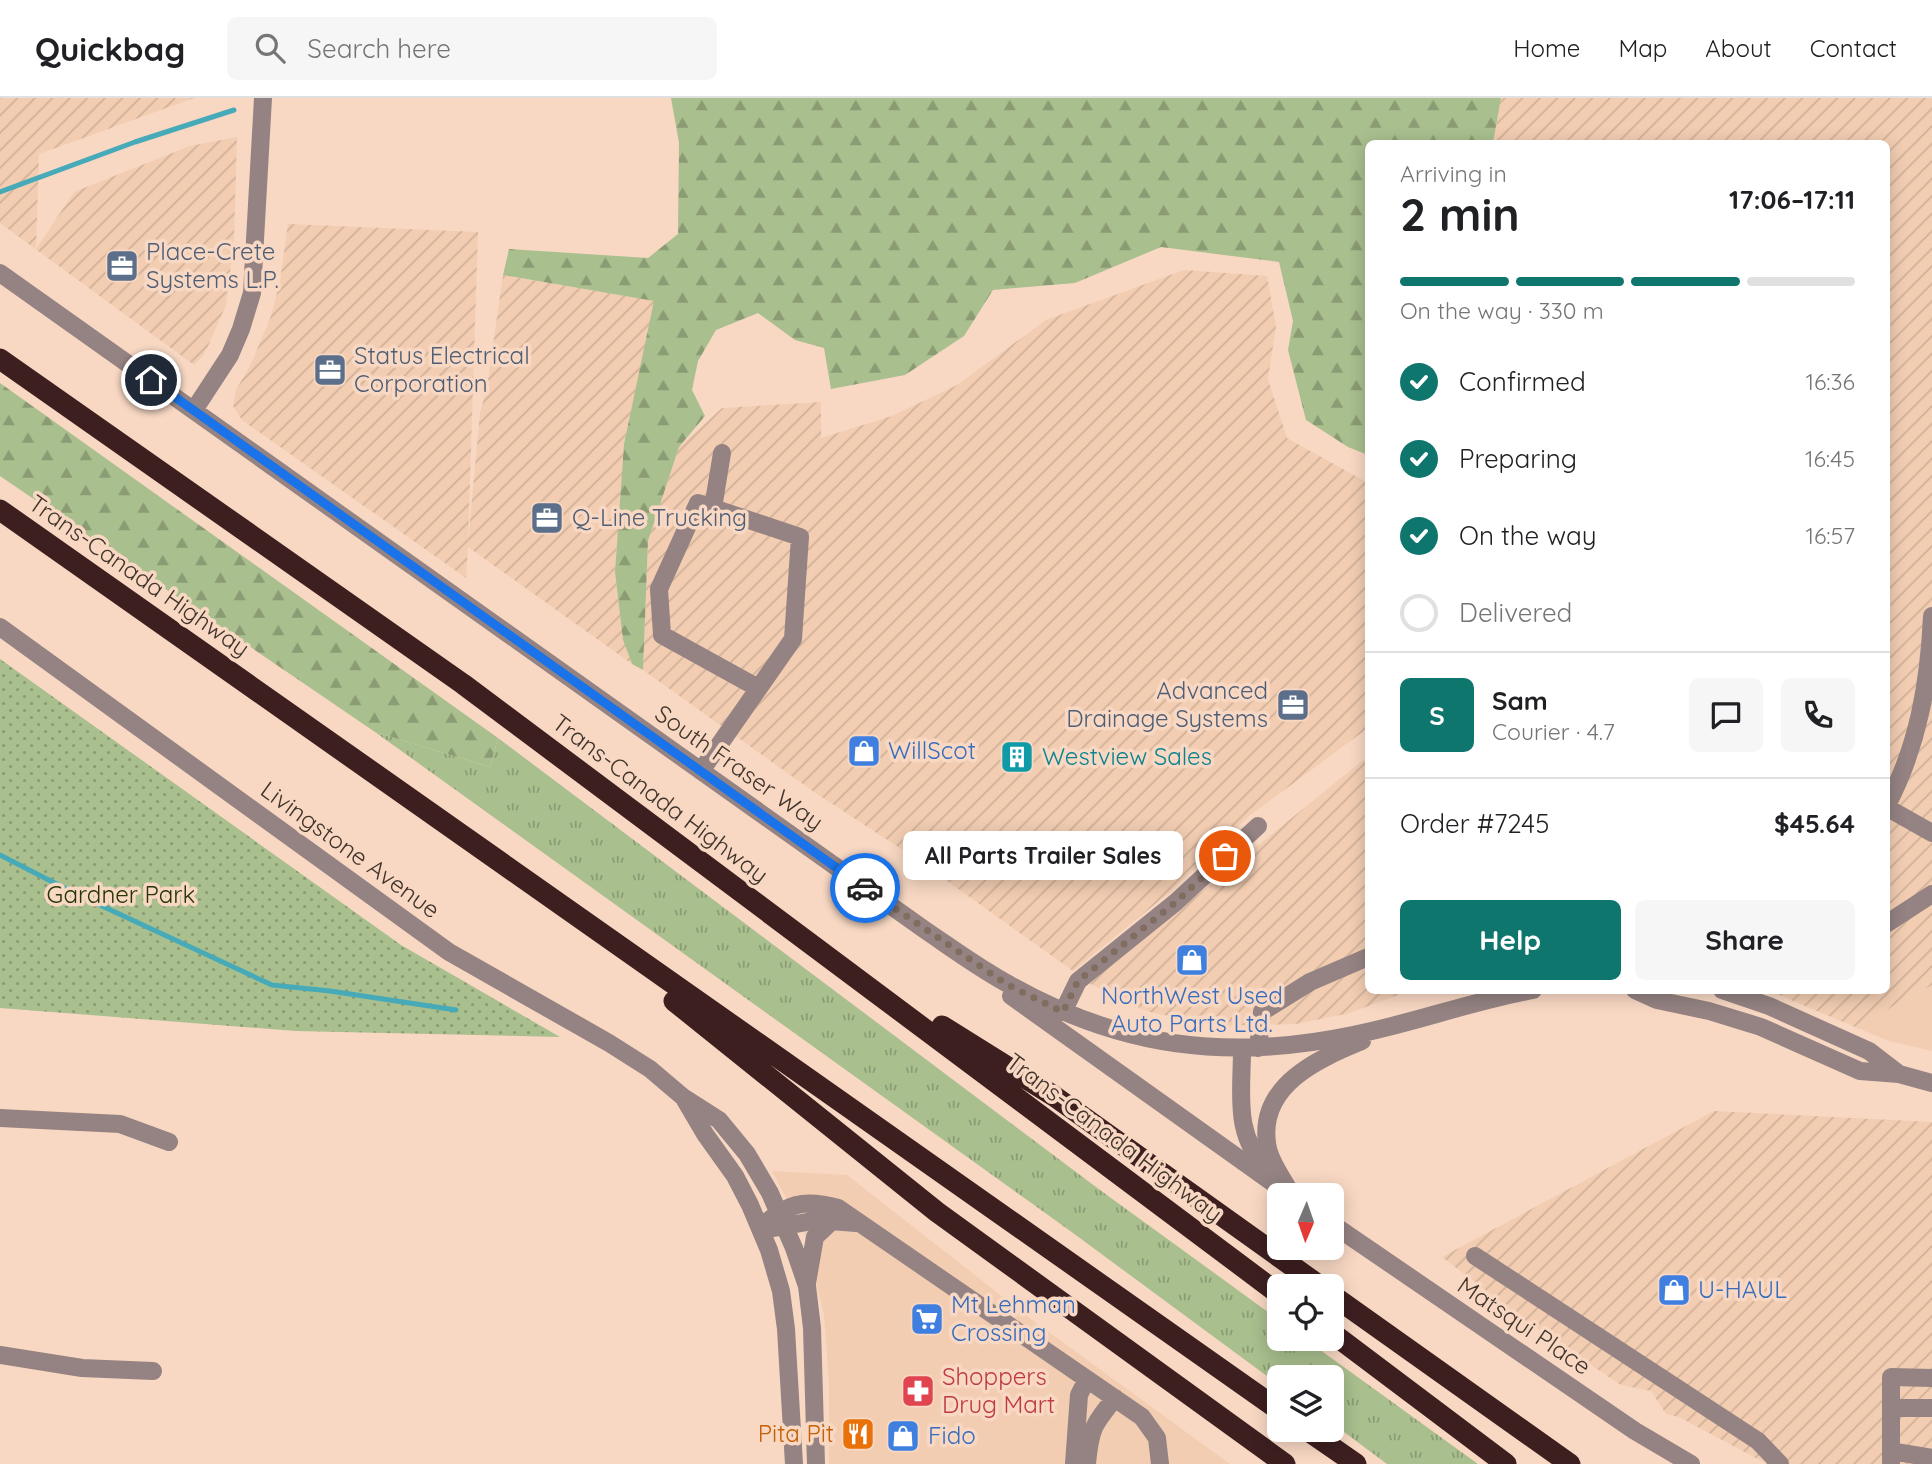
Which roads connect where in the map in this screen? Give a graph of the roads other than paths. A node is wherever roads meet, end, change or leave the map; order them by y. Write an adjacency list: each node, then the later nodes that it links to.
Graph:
1 (263, 98): 4 (street)
2 (0, 273): 4 (street, South Fraser Way)
3 (0, 359): 20 (highway, Trans-Canada Highway)
4 (194, 410): 11 (street, South Fraser Way)
5 (722, 453): 6 (street)
6 (713, 508): 10 (street); 10 (street)
7 (0, 510): 16 (highway, Trans-Canada Highway)
8 (1932, 616): 12 (street)
9 (0, 627): 32 (street, Livingstone Avenue)
10 (758, 688): 11 (street)
11 (701, 771): 19 (street, South Fraser Way)
12 (1890, 799)
13 (1890, 809): 15 (street)
14 (1258, 826): 26 (street)
15 (1932, 833)
16 (522, 879): 54 (highway, Trans-Canada Highway); 65 (highway)
17 (1932, 894): 18 (street)
18 (1890, 921)
19 (925, 930): 26 (street, South Fraser Way); 35 (street)
20 (815, 947): 44 (highway); 45 (highway, Trans-Canada Highway)
21 (1365, 958): 29 (street)
22 (1495, 994): 27 (street, South Fraser Way)
23 (1644, 994): 28 (street)
24 (1747, 994): 25 (street)
25 (1772, 998): 28 (street); 30 (street)
26 (1063, 1012): 29 (street, South Fraser Way)
27 (1408, 1023): 29 (street, South Fraser Way); 37 (street)
28 (1761, 1027): 30 (street)
29 (1250, 1048): 36 (street)
30 (1899, 1074): 31 (street)
31 (1930, 1077)
32 (683, 1097): 38 (street, Livingstone Avenue); 41 (street, Livingstone Avenue)
33 (0, 1118): 34 (street)
34 (169, 1142)
35 (1274, 1183)
36 (1279, 1183)
37 (1285, 1183)
38 (782, 1219): 39 (street); 40 (street); 41 (street); 46 (street, Livingstone Avenue)
39 (831, 1221): 40 (street); 46 (street)
40 (859, 1224): 52 (street)
41 (760, 1228): 60 (street, Livingstone Avenue)
42 (1344, 1232): 69 (street, Matsqui Place)
43 (1475, 1256): 70 (street)
44 (1303, 1274)
45 (1267, 1285)
46 (807, 1286): 61 (street, Livingstone Avenue)
47 (1344, 1304): 68 (highway)
48 (1344, 1343): 67 (highway)
49 (0, 1355): 50 (street)
50 (153, 1371)
51 (1932, 1378): 55 (street)
52 (1087, 1379): 53 (street); 62 (street)
53 (1115, 1398): 63 (street); 64 (street)
54 (1267, 1402)
55 (1891, 1408): 56 (street); 58 (street)
56 (1932, 1408)
57 (1324, 1442): 66 (highway)
58 (1891, 1457): 59 (street)
59 (1932, 1458)
60 (794, 1464)
61 (816, 1464)
62 (1074, 1464)
63 (1087, 1464)
64 (1160, 1464)
65 (1285, 1464)
66 (1356, 1464)
67 (1506, 1464)
68 (1570, 1464)
69 (1691, 1464)
70 (1780, 1464)

